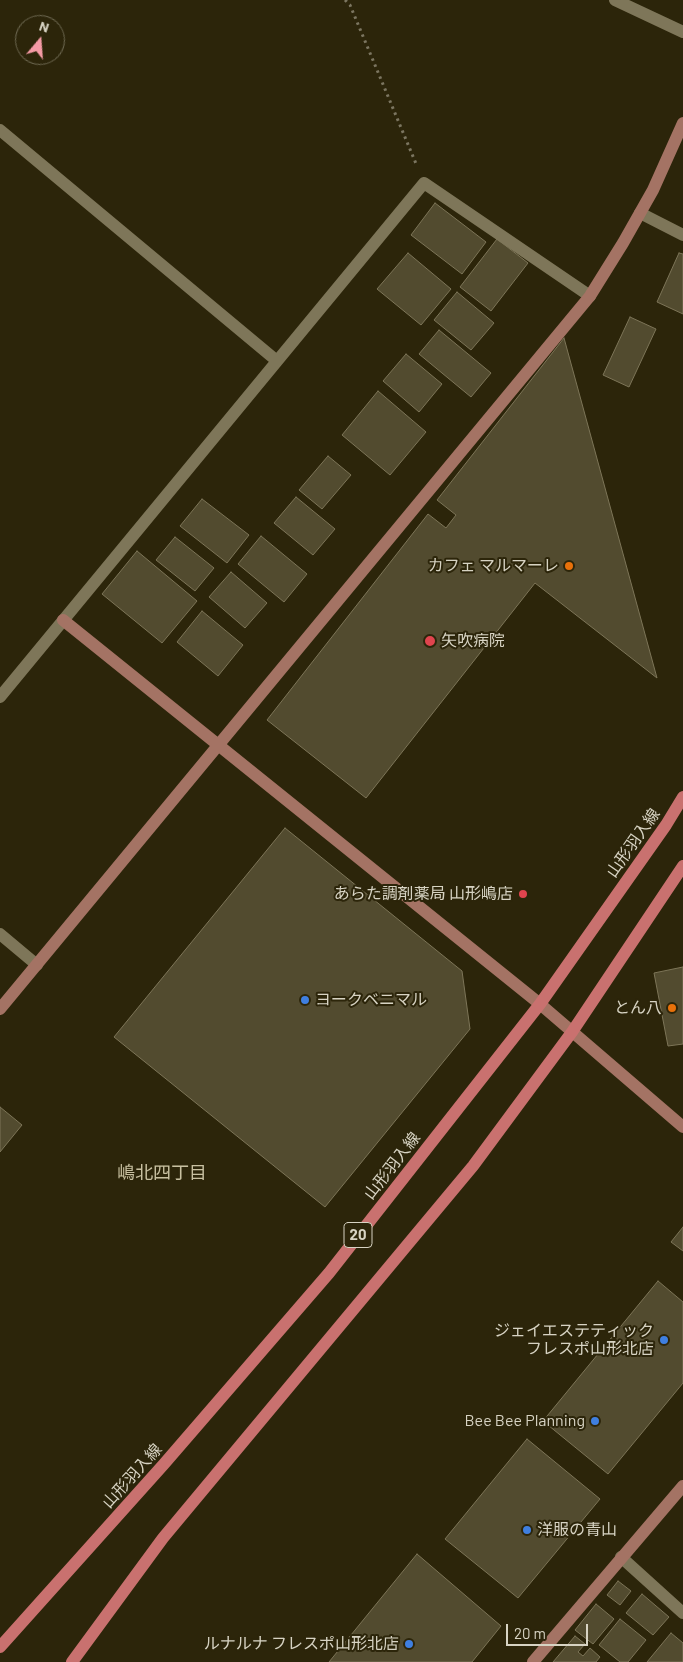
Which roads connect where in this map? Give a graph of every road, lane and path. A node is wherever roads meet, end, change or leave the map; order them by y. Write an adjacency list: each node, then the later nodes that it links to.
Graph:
1 (344, 0): 6 (path)
2 (615, 0): 3 (street)
3 (683, 32)
4 (683, 123): 7 (street)
5 (0, 130): 10 (street)
6 (424, 183): 9 (street); 10 (street)
7 (640, 213): 8 (street); 9 (street)
8 (683, 234)
9 (590, 296): 13 (street)
10 (277, 361): 11 (street)
11 (63, 620): 12 (street); 13 (street)
12 (0, 698)
13 (218, 744): 17 (street); 18 (street)
14 (683, 797): 18 (main road, 山形羽入線 / 20)
15 (683, 866): 20 (main road)
16 (0, 934): 17 (street)
17 (37, 965): 19 (street)
18 (540, 1004): 20 (street); 25 (main road, 山形羽入線 / 20)
19 (0, 1009)
20 (572, 1032): 21 (street); 26 (main road)
21 (683, 1127)
22 (683, 1486): 23 (street)
23 (621, 1557): 24 (street); 27 (street)
24 (683, 1612)
25 (0, 1647)
26 (72, 1662)
27 (533, 1662)

